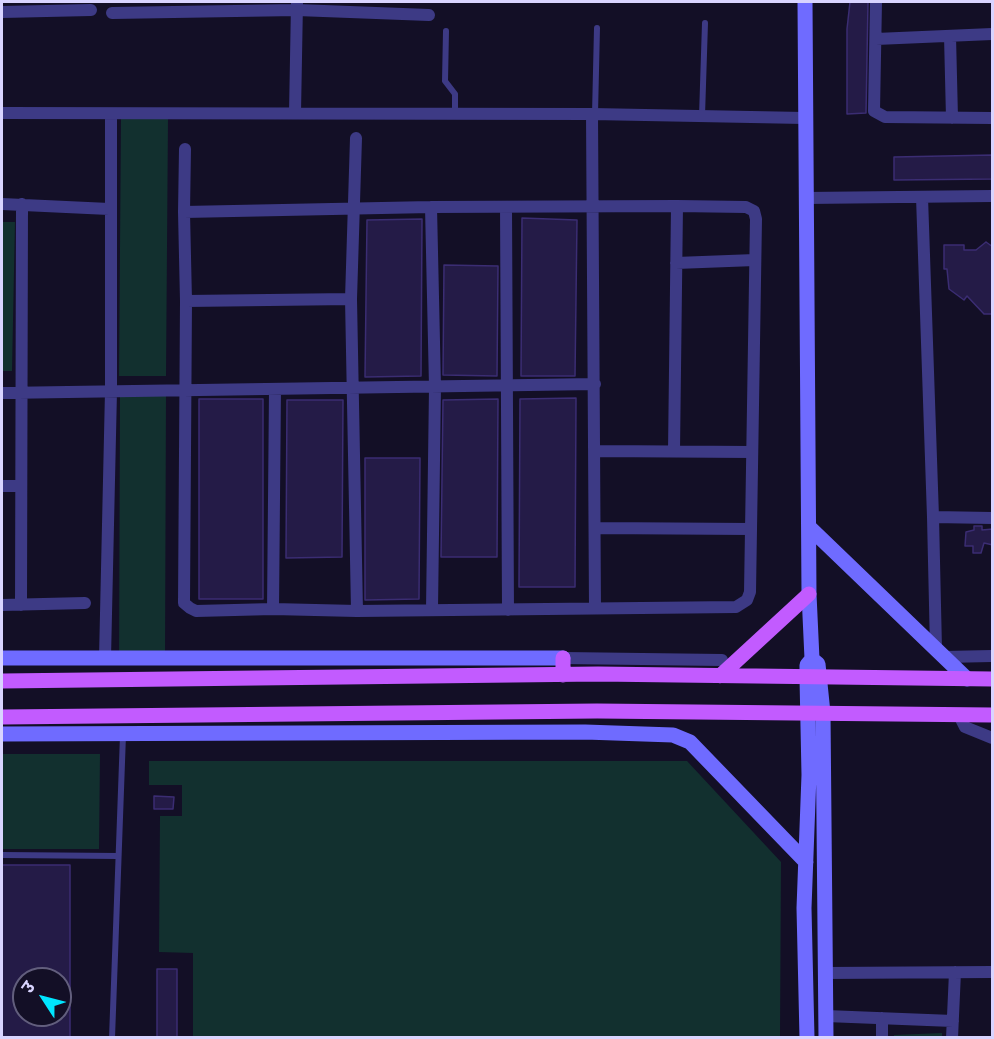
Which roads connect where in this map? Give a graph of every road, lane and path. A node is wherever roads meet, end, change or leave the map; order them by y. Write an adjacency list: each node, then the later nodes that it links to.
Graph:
1 (805, 2): 21 (street)
2 (876, 2): 14 (street)
3 (297, 6): 4 (street); 7 (street); 16 (street)
4 (386, 7): 8 (street)
5 (92, 10): 6 (street)
6 (2, 12)
7 (112, 13)
8 (429, 15)
9 (705, 23): 20 (lane)
10 (597, 28): 19 (lane)
11 (446, 32): 18 (lane)
12 (993, 34): 13 (street)
13 (950, 36): 14 (street); 22 (street)
14 (876, 39): 22 (street)
15 (2, 112): 17 (street)
16 (295, 113): 17 (street); 18 (street)
17 (111, 114): 35 (street)
18 (455, 114): 19 (street)
19 (593, 114): 20 (street); 34 (street)
20 (702, 116): 21 (street)
21 (804, 118): 28 (street)
22 (952, 118): 23 (street)
23 (993, 118)
24 (356, 138): 36 (street)
25 (185, 149): 37 (street)
26 (993, 196): 27 (street)
27 (922, 197): 28 (street); 56 (street)
28 (806, 198): 58 (street)
29 (2, 204): 30 (street)
30 (22, 204): 35 (street); 50 (street)
31 (677, 206): 34 (street); 38 (street); 39 (street)
32 (431, 207): 33 (street); 36 (street); 44 (street)
33 (506, 207): 34 (street); 43 (street)
34 (594, 208): 42 (street)
35 (109, 209): 48 (street)
36 (352, 210): 37 (street); 40 (street)
37 (184, 212): 41 (street)
38 (755, 260): 39 (street); 53 (street)
39 (676, 263): 51 (street)
40 (351, 299): 41 (street); 45 (street)
41 (186, 301): 47 (street)
42 (595, 384): 43 (street); 52 (street)
43 (507, 386): 44 (street); 68 (street)
44 (435, 387): 45 (street); 67 (street)
45 (352, 388): 46 (street); 69 (street)
46 (275, 389): 47 (street); 66 (street)
47 (185, 390): 48 (street); 66 (street)
48 (111, 392): 50 (street); 73 (street)
49 (2, 393): 50 (street)
50 (22, 394): 55 (street)
51 (674, 451): 52 (street); 53 (street)
52 (595, 452): 59 (street)
53 (752, 452): 60 (street)
54 (2, 486): 55 (street)
55 (21, 486): 64 (street)
56 (933, 517): 57 (street); 70 (street)
57 (993, 518)
58 (809, 527): 61 (street); 70 (street)
59 (595, 528): 60 (street); 65 (street)
60 (751, 529): 65 (street)
61 (809, 594): 77 (main road); 78 (street)
62 (85, 603): 64 (street)
63 (2, 605): 64 (street)
64 (21, 605)
65 (595, 607): 68 (street)
66 (273, 609): 69 (street)
67 (432, 609): 68 (street); 69 (street)
68 (508, 610)
69 (357, 611)
70 (940, 653): 71 (street); 79 (street)
71 (993, 656)
72 (2, 658): 73 (street)
73 (105, 658): 74 (street)
74 (563, 658): 75 (street); 76 (main road)
75 (722, 660)
76 (563, 675): 77 (main road); 81 (main road)
77 (720, 676): 78 (main road)
78 (813, 678): 79 (main road); 83 (street)
79 (967, 679): 80 (main road)
80 (993, 679)
81 (2, 681)
82 (565, 711): 83 (main road); 86 (main road); 87 (street)
83 (816, 712): 84 (main road); 93 (street); 96 (street)
84 (958, 715): 85 (main road); 90 (street)
85 (993, 715)
86 (2, 717)
87 (564, 732): 88 (street); 93 (street)
88 (123, 733): 89 (street); 92 (lane)
89 (2, 734)
90 (993, 738)
91 (2, 855): 92 (lane)
92 (118, 856): 100 (lane)
93 (806, 862): 101 (street)
94 (955, 972): 95 (street); 96 (street); 99 (street)
95 (993, 972)
96 (825, 973): 97 (street)
97 (826, 1016): 98 (street); 102 (street)
98 (882, 1018): 99 (street); 103 (street)
99 (953, 1021): 104 (street)
100 (112, 1038)
101 (807, 1038)
102 (826, 1038)
103 (882, 1038)
104 (952, 1038)

